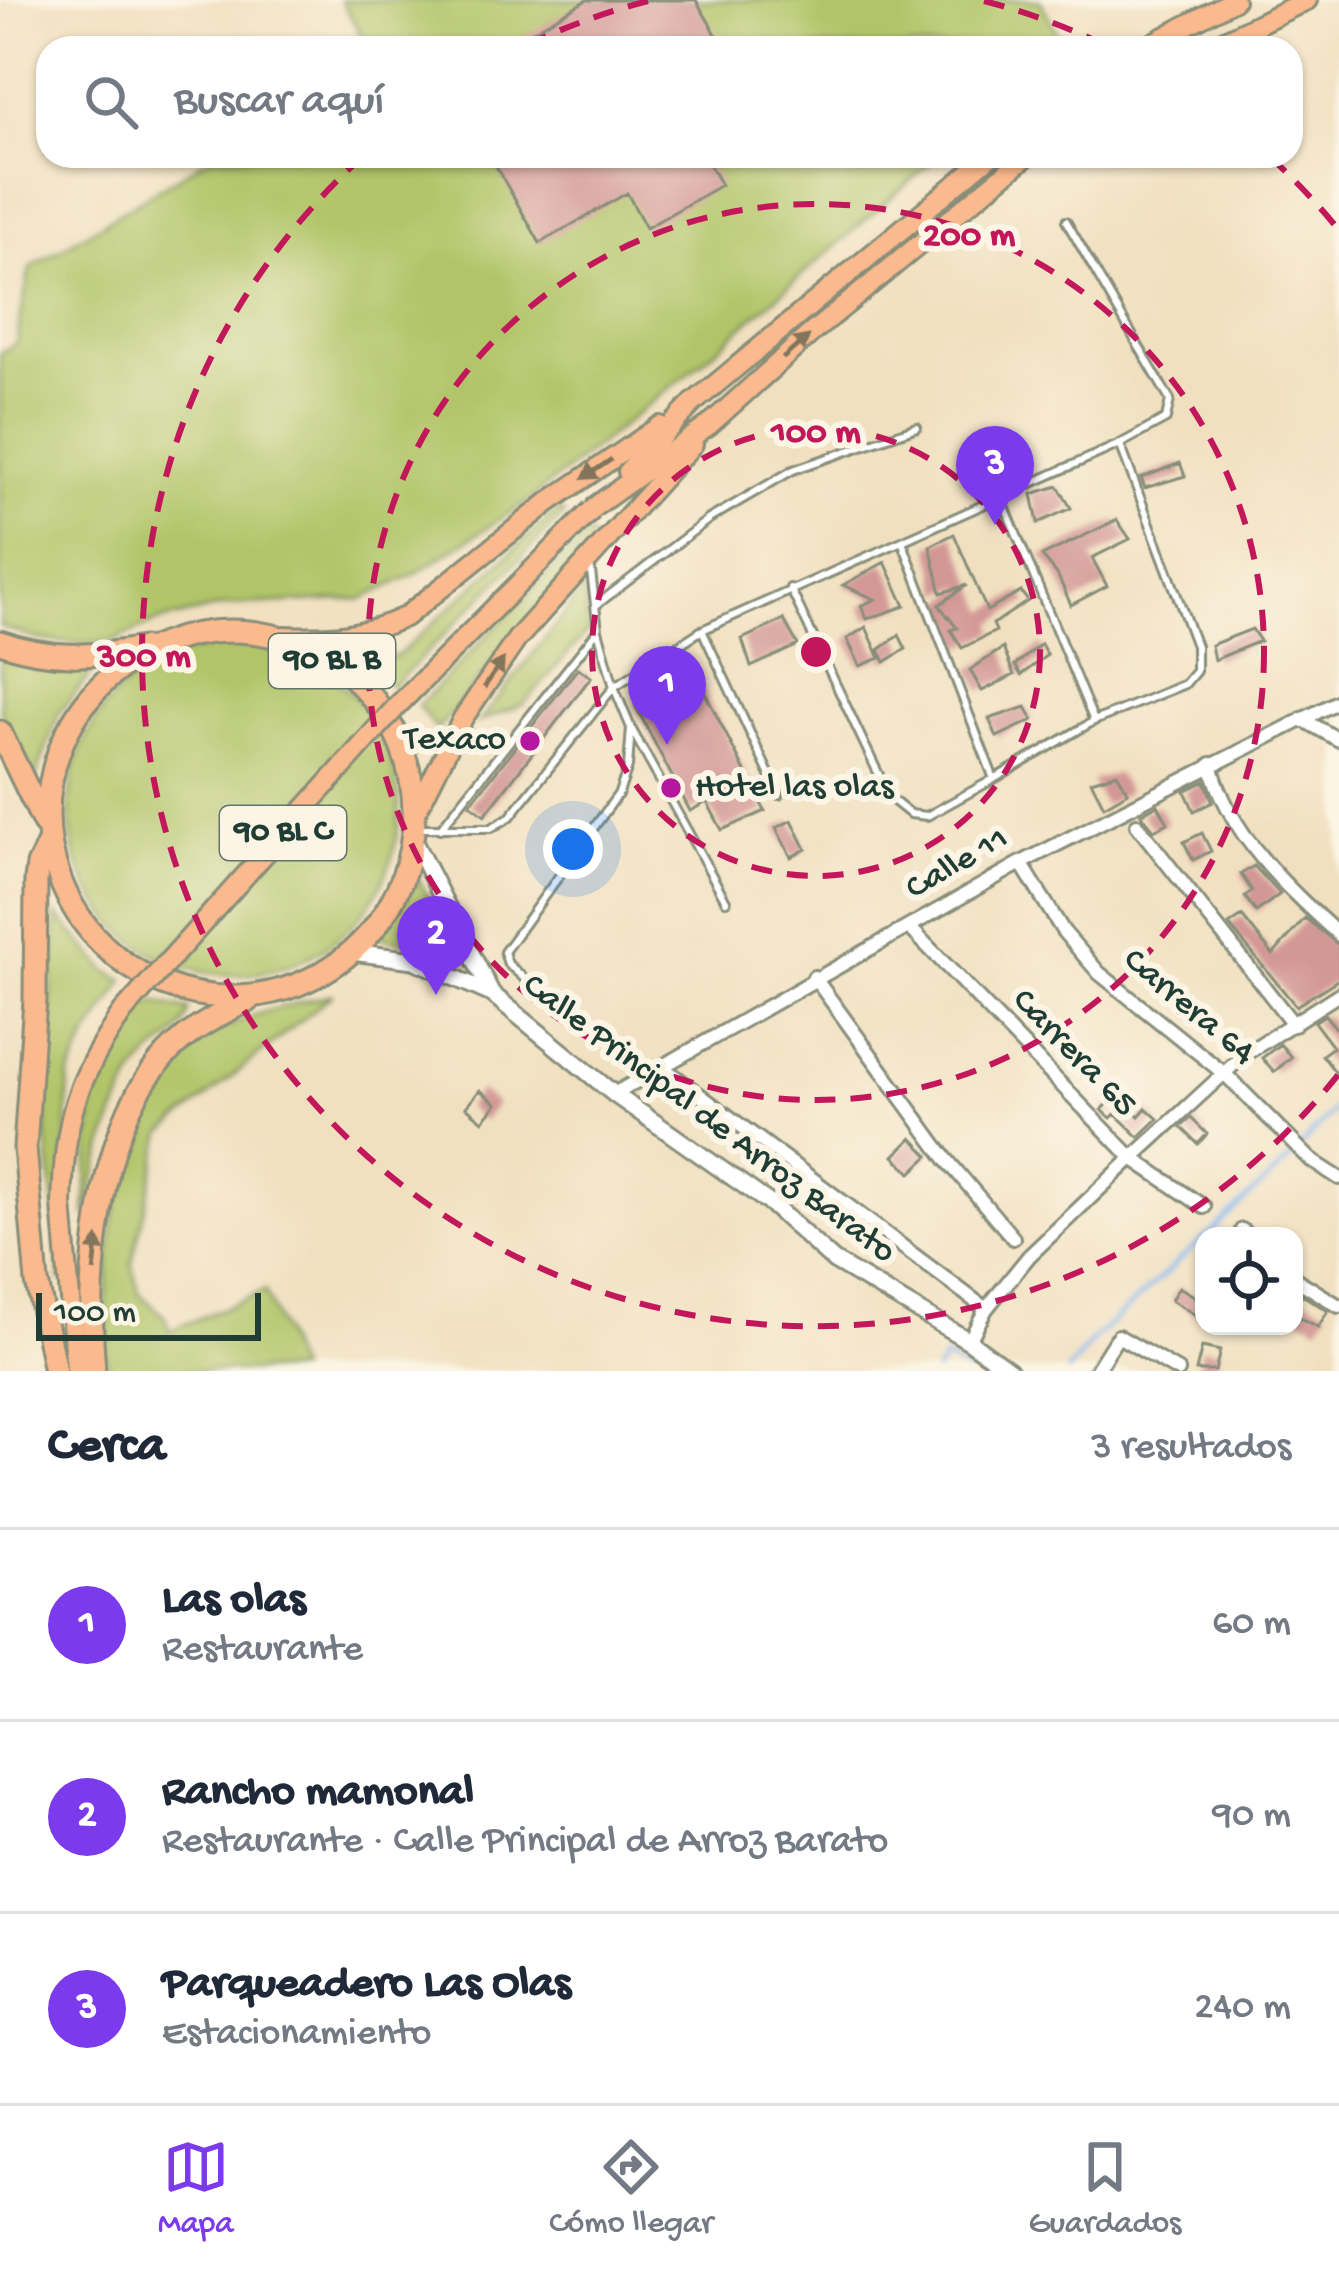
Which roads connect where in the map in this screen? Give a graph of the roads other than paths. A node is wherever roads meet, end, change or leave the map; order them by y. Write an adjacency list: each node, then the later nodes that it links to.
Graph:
1 (1234, 0): 3 (main road)
2 (1307, 0): 4 (main road)
3 (1166, 36)
4 (1233, 36)
5 (976, 168): 8 (main road)
6 (1012, 168): 9 (main road, one-way to 6)
7 (1066, 221): 11 (lane)
8 (694, 403): 13 (main road, 90 BL C); 20 (main road, one-way to 20)
9 (709, 425): 13 (main road, 90 BL C); 15 (main road)
10 (916, 427): 17 (lane)
11 (1120, 444): 12 (lane); 26 (lane)
12 (1001, 496): 14 (lane); 26 (lane)
13 (594, 507): 60 (main road, 90 BL C, bridge)
14 (902, 541): 16 (lane); 31 (lane)
15 (590, 559): 17 (lane); 34 (main road, one-way to 15)
16 (790, 588): 19 (lane); 31 (lane)
17 (595, 606): 18 (lane)
18 (598, 630): 23 (lane); 35 (lane)
19 (702, 630): 23 (lane); 32 (lane)
20 (285, 636): 22 (highway, 90 BL B); 34 (highway, 90 BL B)
21 (0, 642): 22 (highway, 90 BL B)
22 (161, 644): 36 (highway, 90 BL B)
23 (614, 687): 27 (lane); 35 (lane)
24 (1339, 700): 25 (street, Calle 11)
25 (1302, 719): 29 (street); 30 (street, Calle 11)
26 (1094, 721): 31 (lane)
27 (631, 728): 38 (lane); 46 (lane)
28 (0, 732): 36 (highway, 90 BL B)
29 (1339, 740)
30 (1211, 764): 37 (street, Calle 11); 40 (street)
31 (994, 779)
32 (779, 795)
33 (1137, 825): 47 (street)
34 (414, 827): 35 (lane); 41 (highway, 90 BL B); 43 (street, Calle Principal de Arroz Barato)
35 (440, 830)
36 (48, 836): 45 (highway, 90 BL B); 59 (highway)
37 (1021, 863): 39 (street, Calle 11); 49 (street, Carrera 64)
38 (726, 901)
39 (910, 928): 42 (street, Calle 11); 51 (street, Carrera 65)
40 (1339, 935)
41 (352, 952): 43 (street, Calle Principal de Arroz Barato); 45 (highway, 90 BL B)
42 (814, 977): 48 (street, Calle 11); 54 (street)
43 (492, 994): 50 (street, Calle Principal de Arroz Barato)
44 (1339, 994): 47 (street)
45 (261, 995): 61 (highway, one-way to 45)
46 (559, 1009)
47 (1294, 1024): 49 (street)
48 (661, 1066): 50 (street, Calle 11); 57 (street)
49 (1226, 1075): 51 (street); 52 (street, Carrera 64)
50 (614, 1094): 58 (street, Calle Principal de Arroz Barato)
51 (1132, 1158): 53 (street, Carrera 65); 57 (street)
52 (1339, 1178)
53 (1204, 1207)
54 (1012, 1238)
55 (1303, 1284): 56 (street)
56 (1339, 1306)
57 (986, 1309): 58 (street)
58 (969, 1342): 62 (street, Calle Principal de Arroz Barato)
59 (55, 1371)
60 (76, 1371)
61 (94, 1371)
62 (1010, 1371)
63 (1096, 1371): 64 (street)
64 (1178, 1371)

